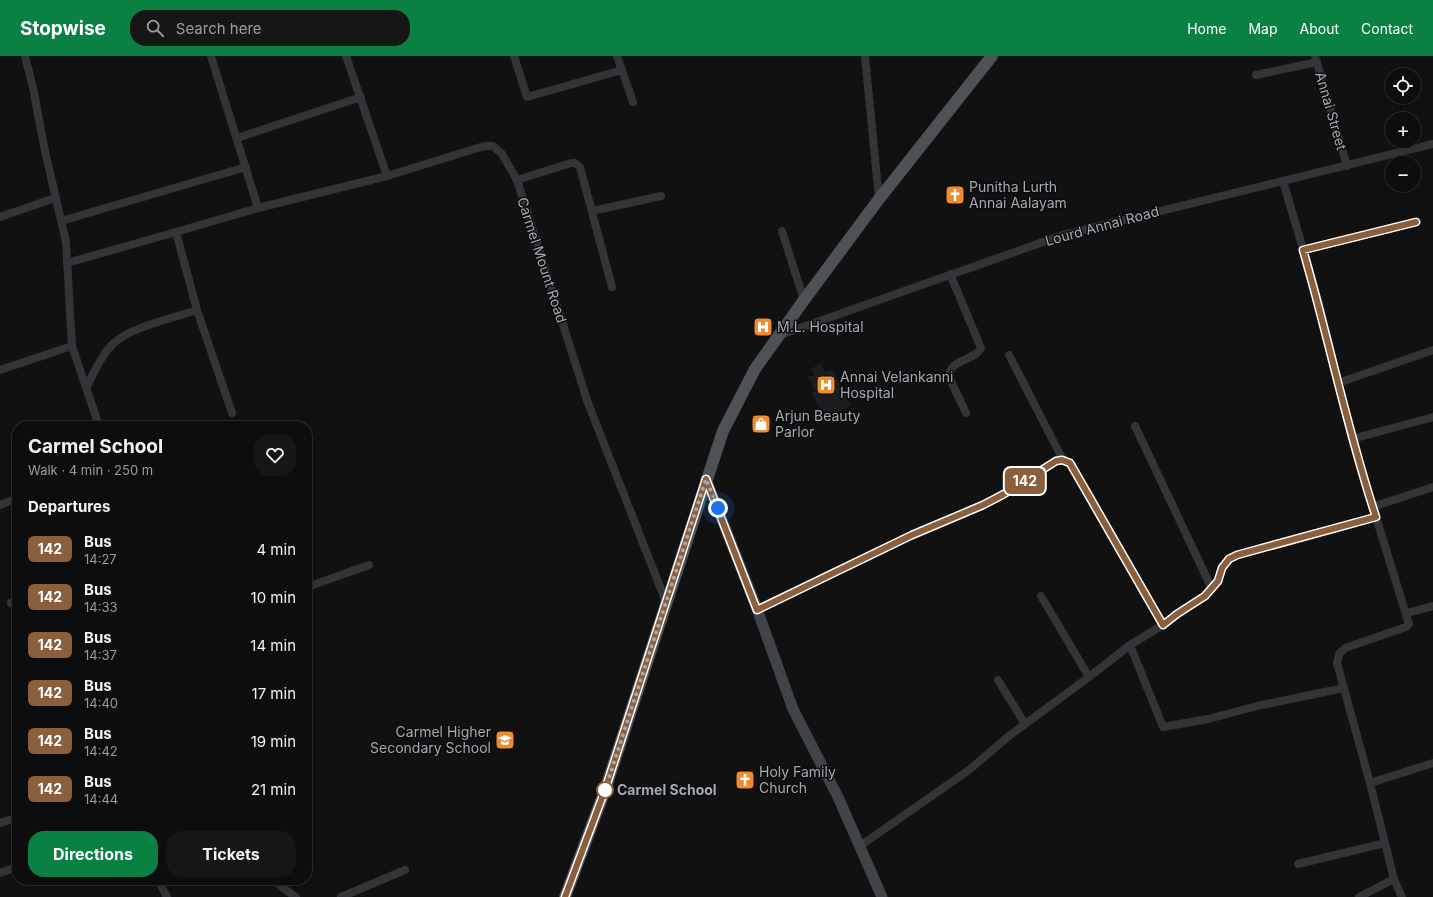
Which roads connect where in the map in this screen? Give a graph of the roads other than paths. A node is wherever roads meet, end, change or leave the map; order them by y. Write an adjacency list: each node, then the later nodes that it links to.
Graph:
1 (25, 56): 21 (street)
2 (211, 56): 13 (street)
3 (346, 56): 11 (street)
4 (514, 56): 9 (street)
5 (618, 56): 9 (street)
6 (864, 56): 22 (street)
7 (992, 56): 22 (main road)
8 (1316, 59): 10 (street); 15 (street, Annai Street)
9 (622, 70): 12 (street)
10 (1256, 75)
11 (360, 97): 13 (street); 17 (street)
12 (633, 102)
13 (237, 138): 16 (street)
14 (1433, 144): 15 (street, Lourd Annai Road)
15 (1347, 166): 19 (street, Lourd Annai Road)
16 (246, 167): 23 (street); 26 (street)
17 (387, 176): 18 (street, Carmel Mount Road); 23 (street, Carmel Mount Road)
18 (517, 180): 24 (street); 60 (street, Carmel Mount Road)
19 (1283, 181): 30 (street); 32 (street, Lourd Annai Road)
20 (661, 196): 24 (street)
21 (55, 198): 25 (street); 26 (street)
22 (879, 199): 34 (main road)
23 (258, 208): 29 (street, Carmel Mount Road)
24 (592, 211): 33 (street)
25 (0, 217)
26 (61, 222): 31 (street)
27 (1416, 222): 30 (street)
28 (782, 231): 34 (street)
29 (176, 232): 31 (street, Carmel Mount Road); 35 (street)
30 (1303, 250): 41 (street)
31 (67, 263): 37 (street)
32 (950, 274): 36 (street, Lourd Annai Road); 44 (street)
33 (612, 287)
34 (804, 300): 36 (main road)
35 (197, 310): 42 (street); 43 (street)
36 (780, 335): 50 (main road)
37 (72, 346): 40 (street); 42 (street)
38 (1433, 350): 41 (street)
39 (1009, 355): 49 (street)
40 (0, 370)
41 (1338, 383): 48 (street)
42 (86, 388): 46 (street)
43 (232, 413)
44 (966, 413)
45 (1433, 417): 48 (street)
46 (97, 421)
47 (1135, 426): 58 (street)
48 (1352, 439): 54 (street)
49 (1062, 460): 62 (street); 64 (street)
50 (706, 479): 60 (main road); 62 (street)
51 (1433, 487): 54 (street)
52 (12, 500): 53 (street)
53 (0, 504)
54 (1372, 507): 55 (street)
55 (1376, 517): 58 (street); 63 (street)
56 (369, 564): 57 (street)
57 (312, 585)
58 (1212, 589): 64 (street)
59 (1041, 596): 66 (street)
60 (666, 602): 86 (main road)
61 (1433, 606): 63 (street)
62 (757, 610): 75 (street)
63 (1407, 613): 68 (street)
64 (1163, 625): 65 (street)
65 (1130, 646): 66 (street); 68 (street)
66 (1089, 677): 69 (street)
67 (998, 680): 69 (street)
68 (1344, 688): 71 (street)
69 (1025, 724): 75 (street)
70 (1433, 763): 71 (street)
71 (1370, 783): 74 (street)
72 (12, 819): 73 (street)
73 (0, 823)
74 (1385, 843): 76 (street); 80 (street)
75 (860, 846): 87 (street)
76 (1298, 864)
77 (12, 869): 79 (street)
78 (405, 870): 85 (street)
79 (0, 873)
80 (1394, 879): 88 (street); 89 (street)
81 (161, 885): 83 (street)
82 (280, 885): 84 (street)
83 (167, 897)
84 (296, 897)
85 (341, 897)
86 (565, 897)
87 (882, 897)
88 (1359, 897)
89 (1402, 897)

